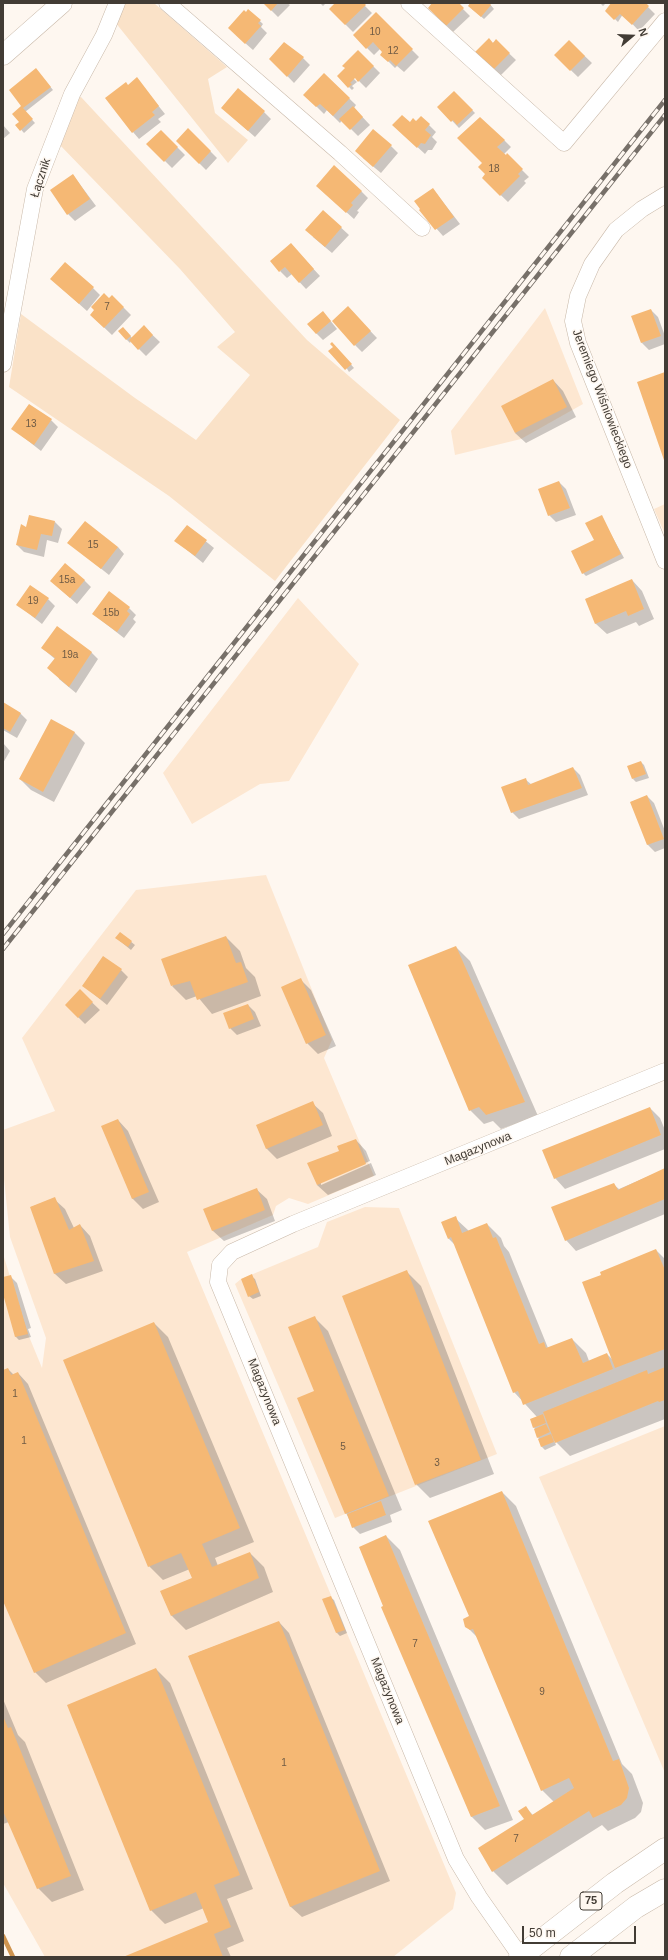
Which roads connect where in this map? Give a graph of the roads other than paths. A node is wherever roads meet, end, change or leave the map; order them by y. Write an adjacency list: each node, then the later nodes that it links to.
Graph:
1 (62, 3): 6 (street)
2 (117, 3): 9 (street, Łącznik)
3 (167, 3): 8 (street)
4 (409, 3): 5 (street)
5 (665, 21)
6 (3, 55)
7 (665, 195): 10 (street, Jeremiego Wiśniowieckiego)
8 (422, 228)
9 (3, 364)
10 (665, 561)
11 (665, 1071): 14 (street, Magazynowa)
12 (665, 1849): 14 (main road, 75)
13 (665, 1890): 15 (main road)
14 (520, 1957)
15 (571, 1957)

